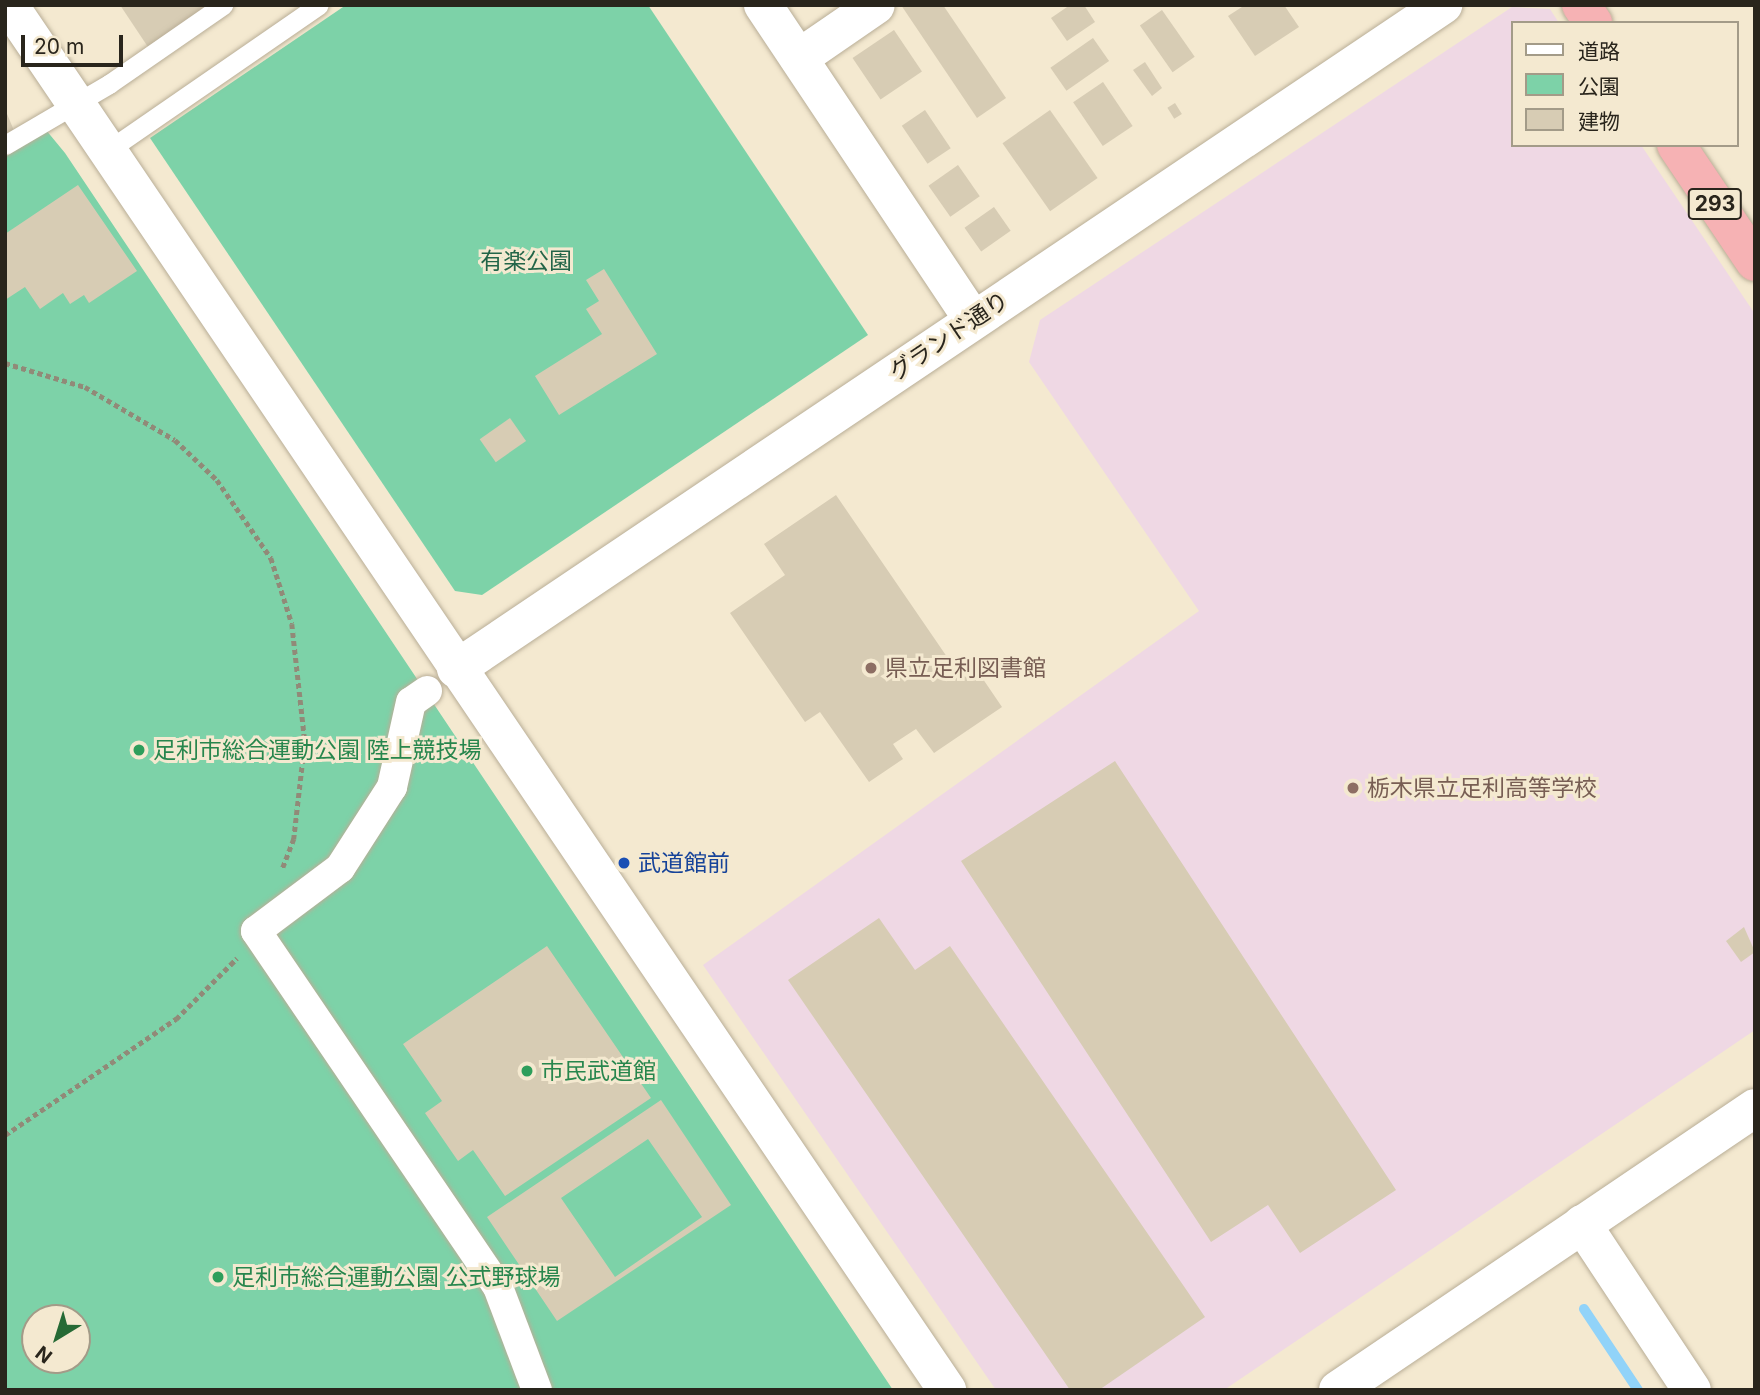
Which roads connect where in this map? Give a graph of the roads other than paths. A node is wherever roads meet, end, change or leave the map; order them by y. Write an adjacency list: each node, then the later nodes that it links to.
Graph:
1 (223, 5): 10 (lane)
2 (319, 5): 13 (lane)
3 (763, 5): 9 (street)
4 (876, 5): 9 (street)
5 (1443, 5): 15 (street, グランド通り)
6 (1581, 5): 8 (highway)
7 (8, 8): 10 (street)
8 (1592, 21)
9 (799, 58): 15 (street)
10 (75, 102): 11 (lane); 13 (street)
11 (5, 145)
12 (1677, 147): 14 (highway, 293)
13 (107, 151): 16 (street)
14 (1751, 247)
15 (972, 320): 16 (street, グランド通り)
16 (441, 680): 19 (street); 20 (street)
17 (1755, 1108): 18 (street)
18 (1582, 1224): 21 (street); 22 (street)
19 (537, 1390)
20 (947, 1390)
21 (1338, 1390)
22 (1692, 1390)

